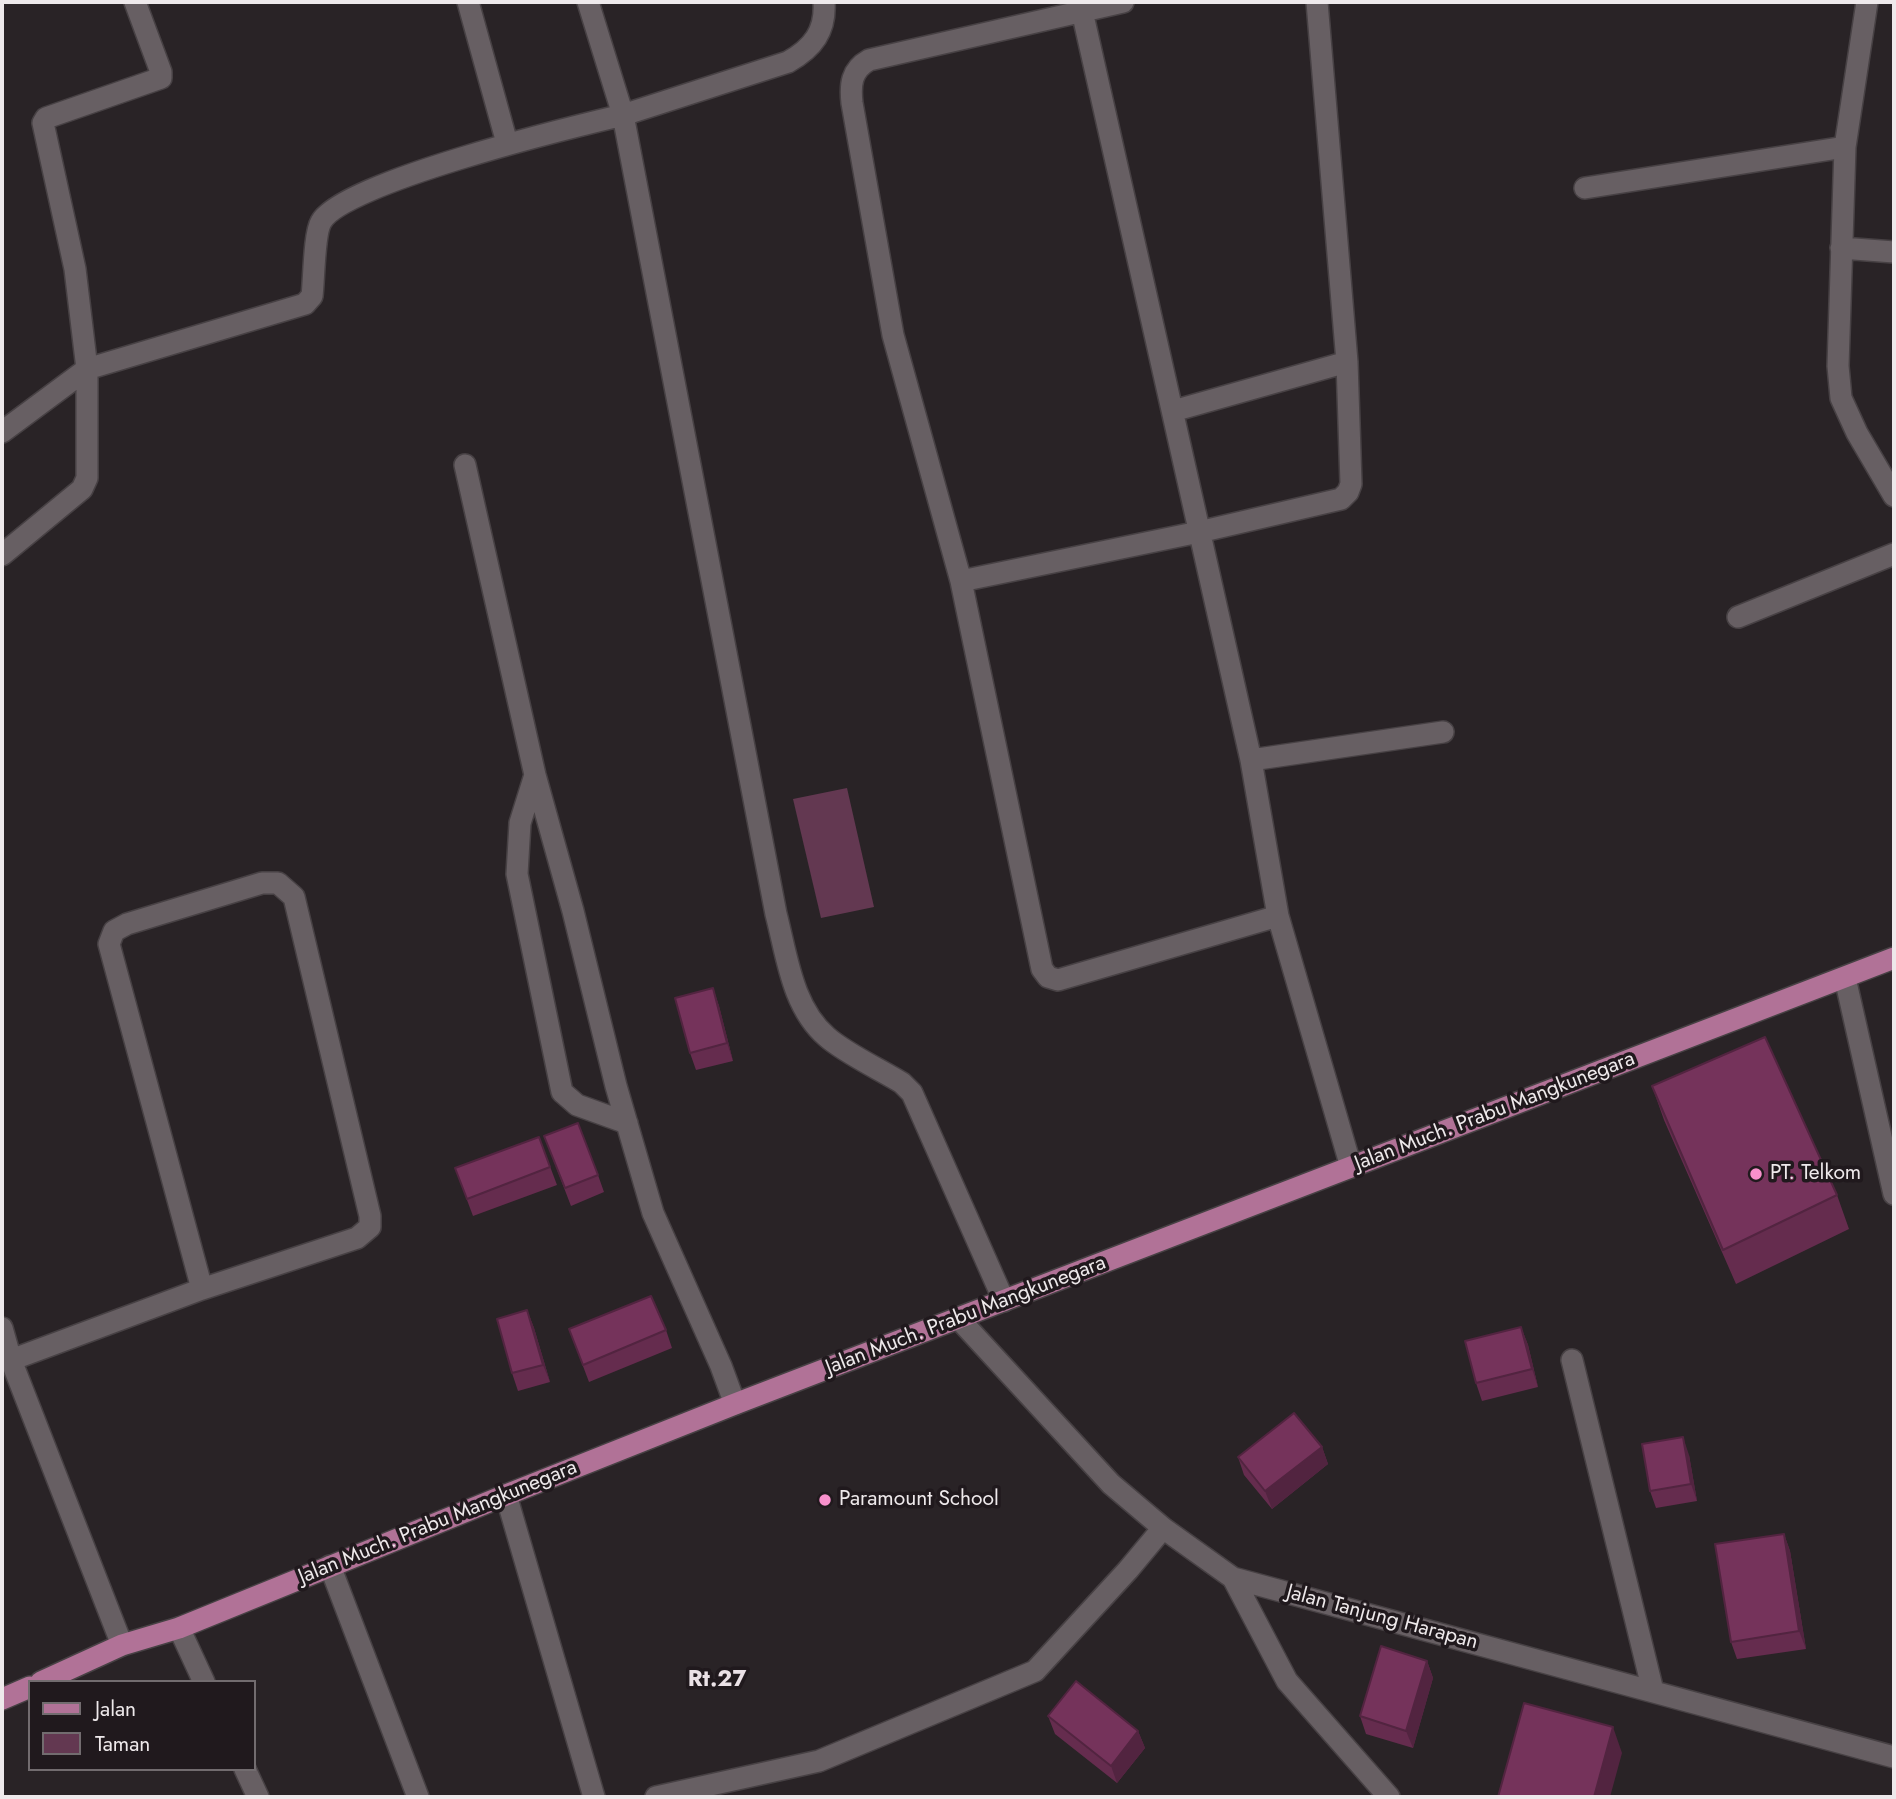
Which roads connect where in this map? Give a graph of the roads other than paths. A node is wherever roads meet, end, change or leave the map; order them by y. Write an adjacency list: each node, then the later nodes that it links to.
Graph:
1 (135, 2): 16 (street)
2 (468, 2): 10 (street)
3 (588, 2): 9 (street)
4 (824, 2): 9 (street)
5 (1124, 2): 8 (street)
6 (1317, 2): 15 (street)
7 (1867, 2): 11 (street)
8 (1082, 11): 17 (street); 24 (street)
9 (622, 115): 10 (street); 36 (street)
10 (507, 143): 16 (street)
11 (1845, 147): 12 (street); 13 (street)
12 (1585, 188)
13 (1842, 248): 14 (street); 20 (street)
14 (1894, 251)
15 (1347, 362): 17 (street); 21 (street)
16 (87, 369): 18 (street); 23 (street)
17 (1173, 411): 21 (street)
18 (2, 432)
19 (465, 465): 28 (street)
20 (1894, 496)
21 (1199, 532): 24 (street); 27 (street)
22 (1894, 554): 25 (street)
23 (2, 555)
24 (961, 582): 29 (street)
25 (1738, 617)
26 (1443, 732): 27 (street)
27 (1251, 760): 29 (street)
28 (536, 775): 32 (street); 32 (street)
29 (1279, 916): 33 (street)
30 (1894, 958): 31 (main road, Jalan Much. Prabu Mangkunegara)
31 (1845, 978): 33 (main road, Jalan Much. Prabu Mangkunegara); 34 (street)
32 (627, 1123): 41 (street)
33 (1351, 1167): 36 (main road, Jalan Much. Prabu Mangkunegara)
34 (1894, 1194)
35 (202, 1289): 35 (street); 39 (street)
36 (1004, 1301): 37 (main road, Jalan Much. Prabu Mangkunegara)
37 (960, 1320): 41 (main road, Jalan Much. Prabu Mangkunegara); 43 (street, Jalan Tanjung Harapan)
38 (2, 1328): 39 (street)
39 (11, 1360): 47 (street)
40 (1572, 1360): 51 (street)
41 (735, 1405): 42 (main road, Jalan Much. Prabu Mangkunegara)
42 (506, 1495): 44 (main road, Jalan Much. Prabu Mangkunegara); 57 (street)
43 (1163, 1528): 45 (street, Jalan Tanjung Harapan); 58 (street)
44 (330, 1566): 46 (main road, Jalan Much. Prabu Mangkunegara); 56 (street)
45 (1233, 1578): 51 (street, Jalan Tanjung Harapan); 59 (street)
46 (179, 1628): 47 (main road, Jalan Much. Prabu Mangkunegara); 49 (street)
47 (122, 1645): 48 (main road, Jalan Much. Prabu Mangkunegara)
48 (45, 1680)
49 (203, 1680)
50 (28, 1688): 52 (main road)
51 (1653, 1691): 53 (street, Jalan Tanjung Harapan)
52 (2, 1699)
53 (1894, 1757)
54 (246, 1771): 55 (street)
55 (258, 1797)
56 (418, 1797)
57 (594, 1797)
58 (656, 1797)
59 (1389, 1797)

